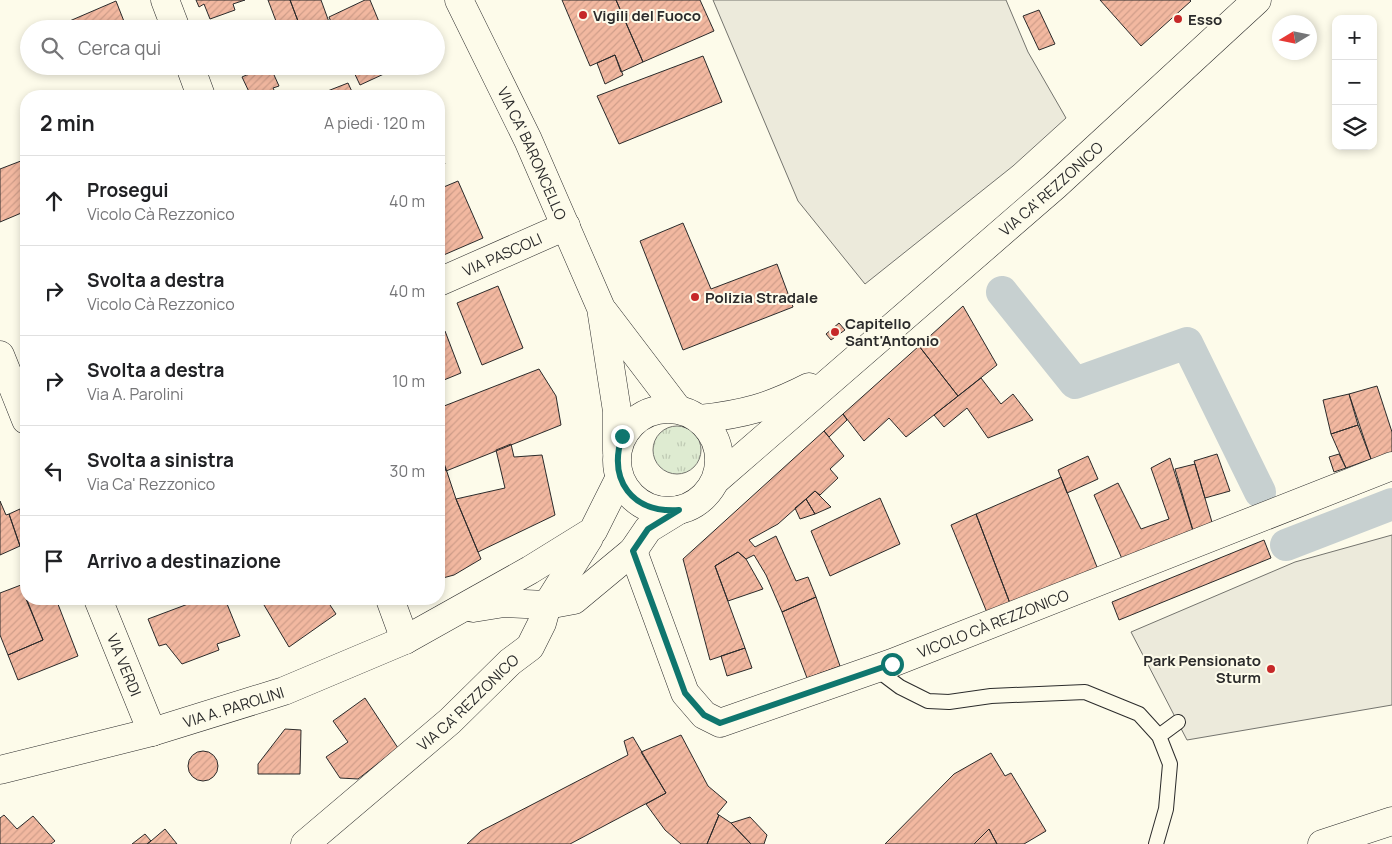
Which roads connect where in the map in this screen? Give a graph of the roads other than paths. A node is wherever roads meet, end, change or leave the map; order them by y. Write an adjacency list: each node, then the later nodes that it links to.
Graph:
1 (165, 0): 4 (main road)
2 (459, 0): 7 (main road, VIA CA' BARONCELLO)
3 (1257, 0): 11 (main road, VIA CA' REZZONICO)
4 (173, 20)
5 (193, 75): 6 (main road)
6 (199, 90)
7 (566, 226): 8 (main road, VIA PASCOLI); 9 (main road, VIA CA' BARONCELLO)
8 (445, 279)
9 (601, 308): 13 (main road, VIA CA' BARONCELLO); 14 (main road, VIA CA' BARONCELLO)
10 (0, 355): 12 (main road)
11 (840, 371): 13 (main road, VIA CA' REZZONICO); 17 (main road, VIA CA' REZZONICO)
12 (20, 405)
13 (689, 414): 14 (main road, VIA CA' REZZONICO); 17 (main road)
14 (617, 451): 16 (main road, VIA CA' REZZONICO)
15 (1392, 466): 26 (main road, VICOLO CÀ REZZONICO)
16 (619, 479): 18 (main road); 19 (main road)
17 (716, 480): 18 (main road, VIA CA' REZZONICO)
18 (679, 510): 20 (main road, VIA A. PAROLINI)
19 (594, 531): 23 (main road, VIA CA' REZZONICO); 24 (main road, VIA A. PAROLINI)
20 (633, 551): 23 (main road, VIA A. PAROLINI); 26 (main road, VICOLO CÀ REZZONICO)
21 (100, 605): 28 (main road, VIA VERDI)
22 (392, 605): 25 (main road)
23 (547, 605): 24 (main road, VIA A. PAROLINI); 32 (main road, VIA CA' REZZONICO)
24 (456, 611): 25 (main road, VIA A. PAROLINI)
25 (405, 640): 28 (main road, VIA A. PAROLINI)
26 (876, 669): 29 (lane)
27 (1178, 722): 29 (lane)
28 (152, 732): 30 (main road, VIA A. PAROLINI)
29 (1159, 736): 33 (lane)
30 (0, 770)
31 (1392, 821): 34 (main road)
32 (305, 844)
33 (1156, 844)
34 (1322, 844)

